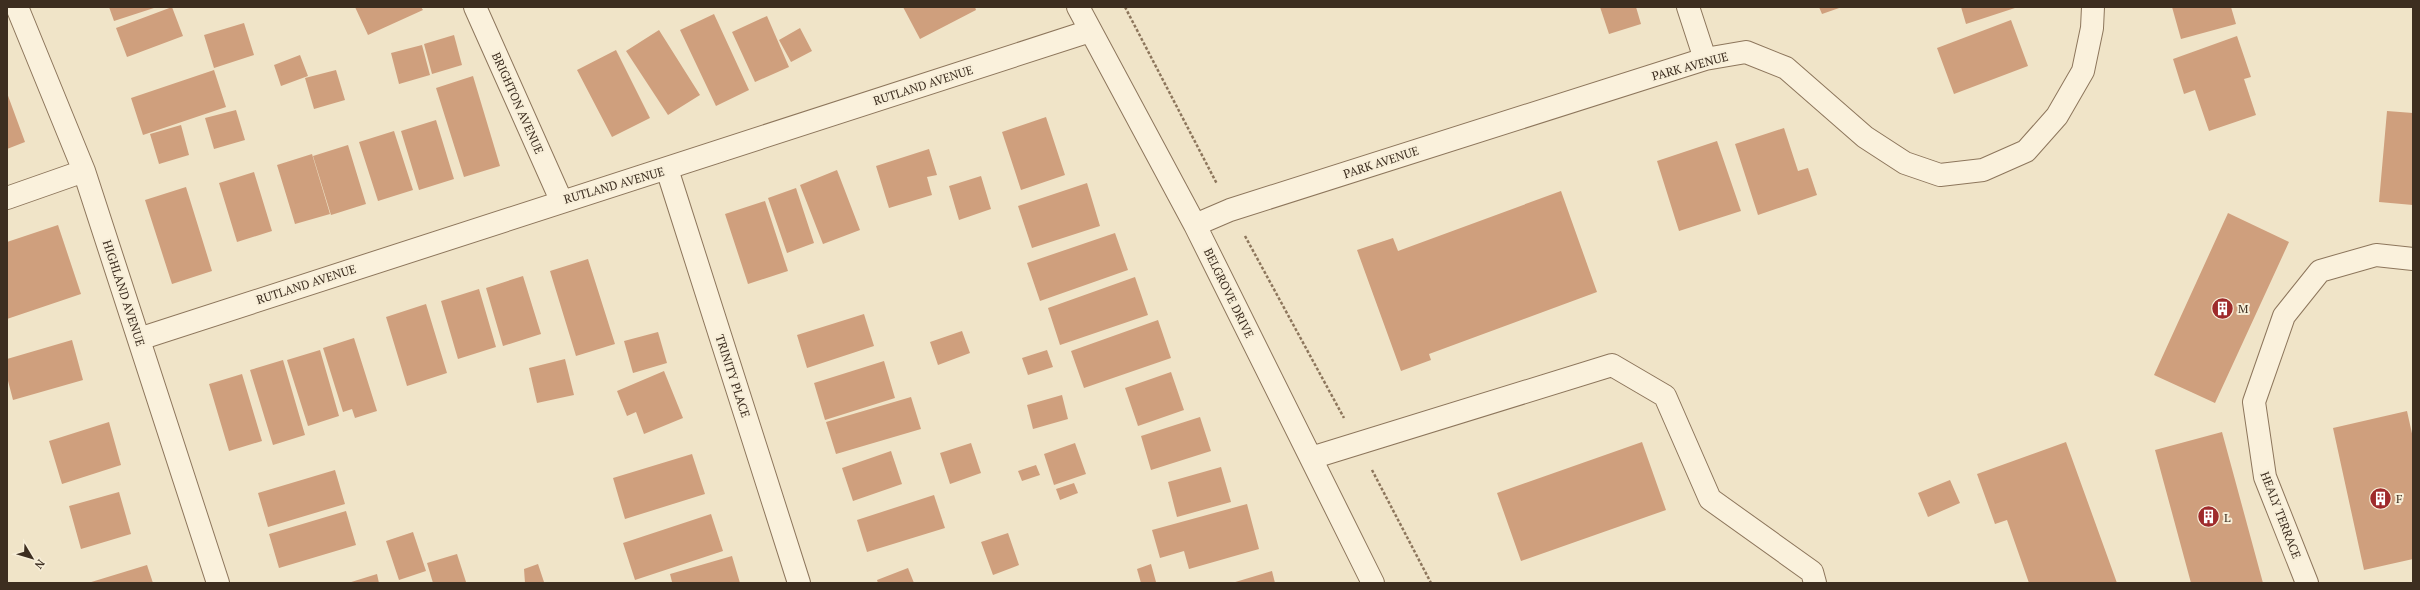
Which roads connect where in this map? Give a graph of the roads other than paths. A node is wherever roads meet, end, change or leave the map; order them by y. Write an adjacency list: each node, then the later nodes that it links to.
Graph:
1 (17, 7): 9 (street, HIGHLAND AVENUE)
2 (475, 7): 11 (street, BRIGHTON AVENUE)
3 (1078, 7): 6 (street, BELGROVE DRIVE)
4 (1688, 7): 7 (street)
5 (2093, 7): 7 (street, PARK AVENUE)
6 (1090, 31): 8 (street, RUTLAND AVENUE); 12 (street, BELGROVE DRIVE)
7 (1705, 59): 12 (street, PARK AVENUE)
8 (667, 169): 11 (street, RUTLAND AVENUE); 17 (street, TRINITY PLACE)
9 (84, 171): 10 (street); 14 (street, HIGHLAND AVENUE)
10 (7, 198)
11 (562, 200): 14 (street, RUTLAND AVENUE)
12 (1195, 225): 15 (street, BELGROVE DRIVE)
13 (2413, 259): 20 (street, HEALY TERRACE)
14 (139, 339): 16 (street, HIGHLAND AVENUE)
15 (1311, 458): 18 (street, BELGROVE DRIVE); 19 (street)
16 (218, 583)
17 (799, 583)
18 (1373, 583)
19 (1815, 583)
20 (2307, 583)

